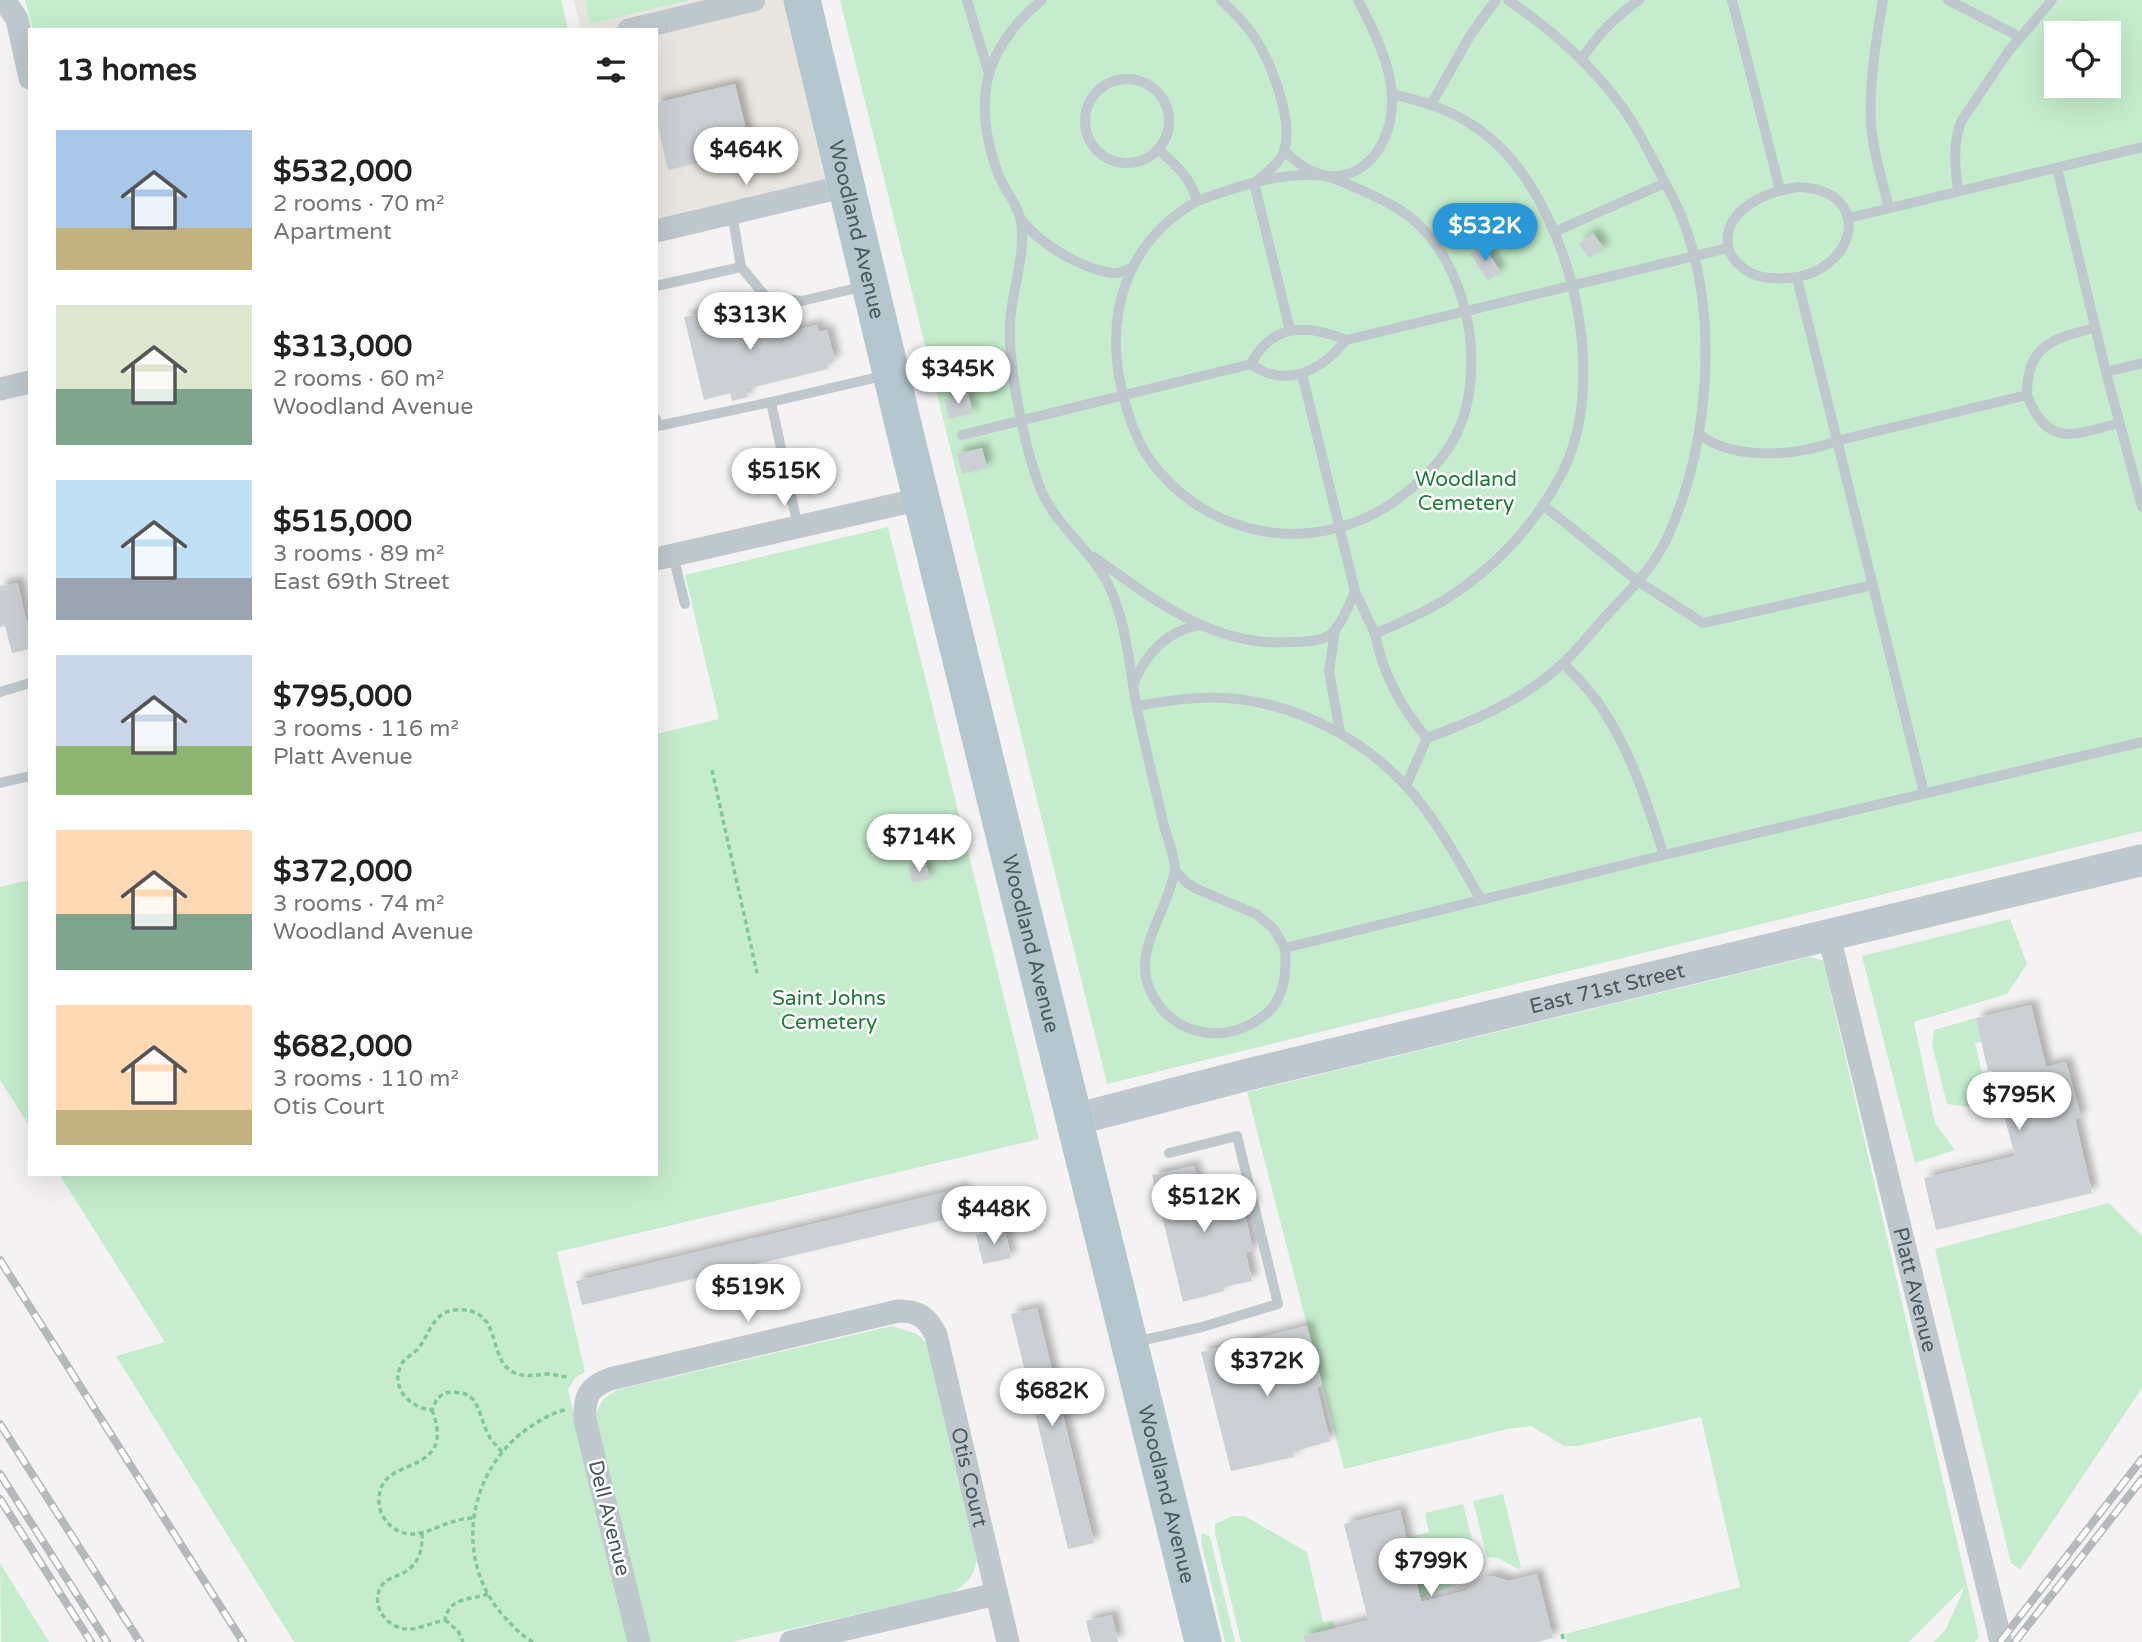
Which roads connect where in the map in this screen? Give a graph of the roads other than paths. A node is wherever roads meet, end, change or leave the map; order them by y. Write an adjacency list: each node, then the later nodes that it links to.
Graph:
1 (4, 0): 18 (street)
2 (754, 0): 15 (street)
3 (802, 0): 29 (main road, Woodland Avenue)
4 (967, 0): 19 (lane)
5 (1042, 0): 19 (lane)
6 (1221, 0): 24 (lane)
7 (1358, 0): 20 (lane)
8 (1496, 0): 21 (lane)
9 (1508, 0): 17 (lane)
10 (1639, 0): 17 (lane)
11 (1732, 0): 30 (lane)
12 (1883, 0): 33 (lane)
13 (1948, 0): 16 (lane)
14 (2052, 0): 16 (lane)
15 (637, 28)
16 (2020, 37): 31 (lane)
17 (1581, 60): 28 (lane)
18 (28, 70)
19 (988, 71): 36 (lane)
20 (1392, 94): 21 (lane); 26 (lane)
21 (1432, 103): 38 (lane)
22 (2142, 147): 25 (lane)
23 (1158, 149): 23 (lane); 32 (lane)
24 (1284, 150): 26 (lane); 27 (lane)
25 (2057, 167): 31 (lane); 50 (lane)
26 (1327, 177): 27 (lane); 49 (lane)
27 (1254, 183): 32 (lane); 51 (lane)
28 (1665, 183): 38 (lane); 40 (lane)
29 (846, 186): 34 (street); 45 (main road, Woodland Avenue)
30 (1780, 190): 35 (lane); 39 (lane)
31 (1958, 191): 33 (lane)
32 (1197, 201): 42 (lane)
33 (1889, 208): 35 (lane)
34 (732, 213): 37 (street); 41 (lane)
35 (1849, 218): 44 (lane)
36 (1021, 219): 43 (lane); 63 (lane)
37 (658, 231)
38 (1554, 232): 47 (lane)
39 (1728, 248): 40 (lane); 44 (lane)
40 (1693, 256): 47 (lane); 67 (lane)
41 (741, 267): 45 (lane); 46 (lane)
42 (1133, 267): 43 (lane); 48 (lane)
43 (1111, 273): 48 (lane)
44 (1797, 278): 68 (lane)
45 (870, 285): 56 (main road, Woodland Avenue)
46 (658, 286)
47 (1571, 287): 49 (lane); 70 (lane)
48 (1122, 293): 61 (lane)
49 (1465, 313): 52 (lane); 73 (lane)
50 (2095, 328): 55 (lane); 60 (lane)
51 (1290, 330): 52 (lane); 54 (lane)
52 (1346, 340): 57 (lane)
53 (2142, 363): 55 (lane)
54 (1251, 364): 57 (lane); 61 (lane)
55 (2106, 372): 64 (lane)
56 (891, 374): 62 (lane); 69 (main road, Woodland Avenue)
57 (1302, 374): 73 (lane)
58 (28, 382): 59 (street)
59 (0, 389)
60 (2027, 395): 64 (lane); 68 (lane)
61 (1123, 396): 63 (lane); 73 (lane)
62 (771, 402): 65 (lane); 72 (lane)
63 (1022, 421): 66 (lane); 74 (lane)
64 (2119, 423): 71 (lane)
65 (658, 426)
66 (962, 435)
67 (1700, 435): 68 (lane); 76 (lane)
68 (1836, 441): 77 (lane)
69 (922, 499): 72 (street); 101 (main road, Woodland Avenue)
70 (1543, 505): 76 (lane); 82 (lane)
71 (2142, 507)
72 (799, 527): 75 (street)
73 (1340, 528): 78 (lane)
74 (1084, 551): 80 (lane); 85 (lane)
75 (665, 557): 79 (lane)
76 (1639, 582): 77 (lane); 83 (lane)
77 (1873, 585): 94 (lane)
78 (1355, 591): 81 (lane); 82 (lane)
79 (685, 604)
80 (1200, 625): 81 (lane); 85 (lane)
81 (1335, 631): 88 (lane)
82 (1375, 634): 89 (lane)
83 (1563, 663): 89 (lane); 95 (lane)
84 (28, 684): 86 (lane)
85 (1133, 685): 87 (lane)
86 (0, 692)
87 (1137, 706): 88 (lane); 97 (lane)
88 (1340, 732): 93 (lane)
89 (1427, 738): 93 (lane)
90 (2142, 742): 94 (lane)
91 (28, 776): 92 (lane)
92 (0, 783)
93 (1406, 786): 98 (lane)
94 (1924, 793): 95 (lane)
95 (1664, 855): 98 (lane)
96 (2142, 860): 99 (street, East 71st Street)
97 (1175, 871): 100 (lane); 100 (lane)
98 (1481, 900): 100 (lane)
99 (1829, 936): 101 (street, East 71st Street); 110 (street, Platt Avenue)
100 (1285, 948)
101 (1073, 1120): 103 (main road, Woodland Avenue)
102 (1169, 1153): 103 (lane)
103 (1129, 1343): 109 (main road, Woodland Avenue)
104 (587, 1393): 105 (street, Otis Court); 106 (street, Dell Avenue)
105 (996, 1594): 107 (street); 108 (street, Otis Court)
106 (639, 1642)
107 (791, 1642)
108 (1008, 1642)
109 (1203, 1642)
110 (2001, 1642)

